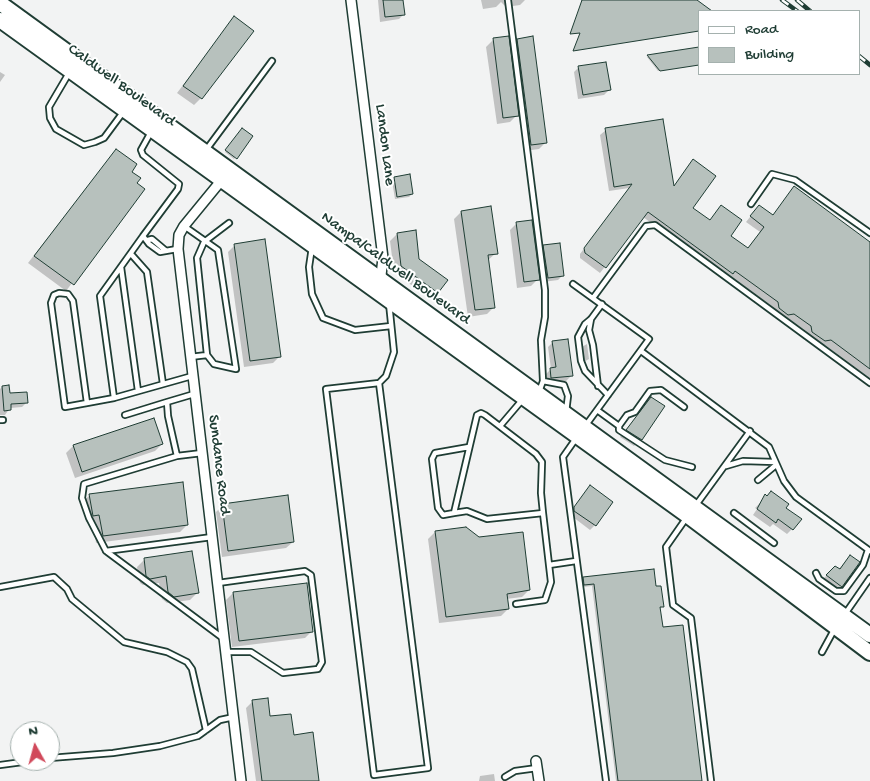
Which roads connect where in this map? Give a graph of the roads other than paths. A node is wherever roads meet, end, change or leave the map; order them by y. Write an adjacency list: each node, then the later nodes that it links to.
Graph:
1 (351, 0): 25 (street, Landon Lane)
2 (508, 0): 38 (lane)
3 (0, 3): 5 (main road, Nampa/Caldwell Boulevard)
4 (0, 20): 5 (main road, Caldwell Boulevard)
5 (51, 49): 6 (main road, Nampa/Caldwell Boulevard); 8 (main road, Caldwell Boulevard)
6 (79, 60): 8 (lane); 9 (main road, Nampa/Caldwell Boulevard)
7 (272, 61): 12 (lane)
8 (70, 71): 10 (main road, Caldwell Boulevard); 10 (lane)
9 (133, 99): 10 (lane); 12 (main road, Nampa/Caldwell Boulevard)
10 (124, 111): 11 (main road, Caldwell Boulevard)
11 (152, 131): 13 (main road, Caldwell Boulevard); 18 (lane)
12 (205, 152): 13 (main road, Nampa/Caldwell Boulevard)
13 (225, 175): 16 (street, Sundance Road); 20 (main road, Nampa/Caldwell Boulevard); 25 (main road, Nampa/Caldwell Boulevard)
14 (751, 204): 17 (lane)
15 (229, 224): 19 (lane)
16 (184, 226): 19 (lane); 21 (street, Sundance Road)
17 (870, 233)
18 (143, 236): 21 (lane); 22 (lane)
19 (204, 242): 32 (lane); 32 (lane)
20 (312, 247): 25 (main road, Nampa/Caldwell Boulevard); 30 (lane)
21 (178, 249): 33 (street, Sundance Road)
22 (130, 254): 23 (lane); 37 (lane)
23 (121, 267): 40 (lane); 43 (lane)
24 (573, 284): 26 (lane)
25 (379, 287): 27 (main road, Nampa/Caldwell Boulevard); 38 (main road, Nampa/Caldwell Boulevard)
26 (593, 298): 28 (lane); 36 (lane)
27 (389, 302): 30 (lane); 44 (main road, Nampa/Caldwell Boulevard)
28 (602, 304): 29 (lane); 31 (lane)
29 (591, 319): 39 (lane); 39 (lane)
30 (391, 326): 35 (lane)
31 (640, 351): 42 (lane); 53 (lane)
32 (207, 355): 33 (lane)
33 (190, 358): 34 (street, Sundance Road)
34 (192, 376): 37 (lane); 41 (street, Sundance Road)
35 (379, 383): 35 (lane)
36 (870, 383)
37 (163, 384): 40 (lane)
38 (541, 387): 49 (main road, Nampa/Caldwell Boulevard); 49 (lane)
39 (598, 387): 42 (lane)
40 (138, 391): 43 (lane)
41 (194, 394): 45 (lane); 56 (street, Sundance Road)
42 (608, 395): 48 (lane)
43 (114, 398): 46 (lane)
44 (523, 398): 51 (lane); 54 (main road, Nampa/Caldwell Boulevard)
45 (167, 402): 50 (lane); 57 (lane)
46 (87, 404): 46 (lane)
47 (684, 407): 52 (lane)
48 (597, 410): 52 (lane); 54 (lane)
49 (566, 413): 54 (main road, Nampa/Caldwell Boulevard)
50 (125, 415)
51 (500, 426): 55 (lane); 62 (lane)
52 (619, 426): 60 (lane)
53 (750, 431): 58 (lane); 59 (lane)
54 (581, 432): 63 (main road, Nampa/Caldwell Boulevard); 70 (lane)
55 (469, 446): 64 (lane); 64 (lane)
56 (202, 454): 57 (lane); 66 (street, Sundance Road)
57 (177, 456): 68 (lane)
58 (775, 464): 59 (lane); 61 (lane); 69 (lane)
59 (724, 466): 63 (lane)
60 (692, 467)
61 (758, 480)
62 (543, 512): 64 (lane); 71 (lane)
63 (691, 512): 77 (main road, Nampa/Caldwell Boulevard); 91 (lane)
64 (454, 513)
65 (734, 513): 67 (lane)
66 (212, 536): 68 (lane); 74 (street, Sundance Road)
67 (774, 543)
68 (106, 551): 79 (lane)
69 (869, 551): 72 (lane)
70 (576, 561): 71 (lane); 90 (lane)
71 (549, 565): 76 (lane)
72 (816, 573)
73 (870, 578): 77 (lane)
74 (218, 583): 79 (street, Sundance Road); 80 (lane)
75 (0, 587): 84 (lane)
76 (516, 604)
77 (840, 621): 78 (main road); 81 (lane); 82 (main road)
78 (870, 635)
79 (225, 640): 80 (street, Sundance Road)
80 (226, 652): 83 (street, Sundance Road)
81 (822, 652)
82 (870, 653)
83 (234, 717): 84 (lane); 88 (street, Sundance Road)
84 (206, 730): 85 (lane)
85 (60, 757)
86 (537, 765): 87 (lane); 89 (street)
87 (505, 777)
88 (241, 781)
89 (539, 781)
90 (606, 781)
91 (711, 781)

